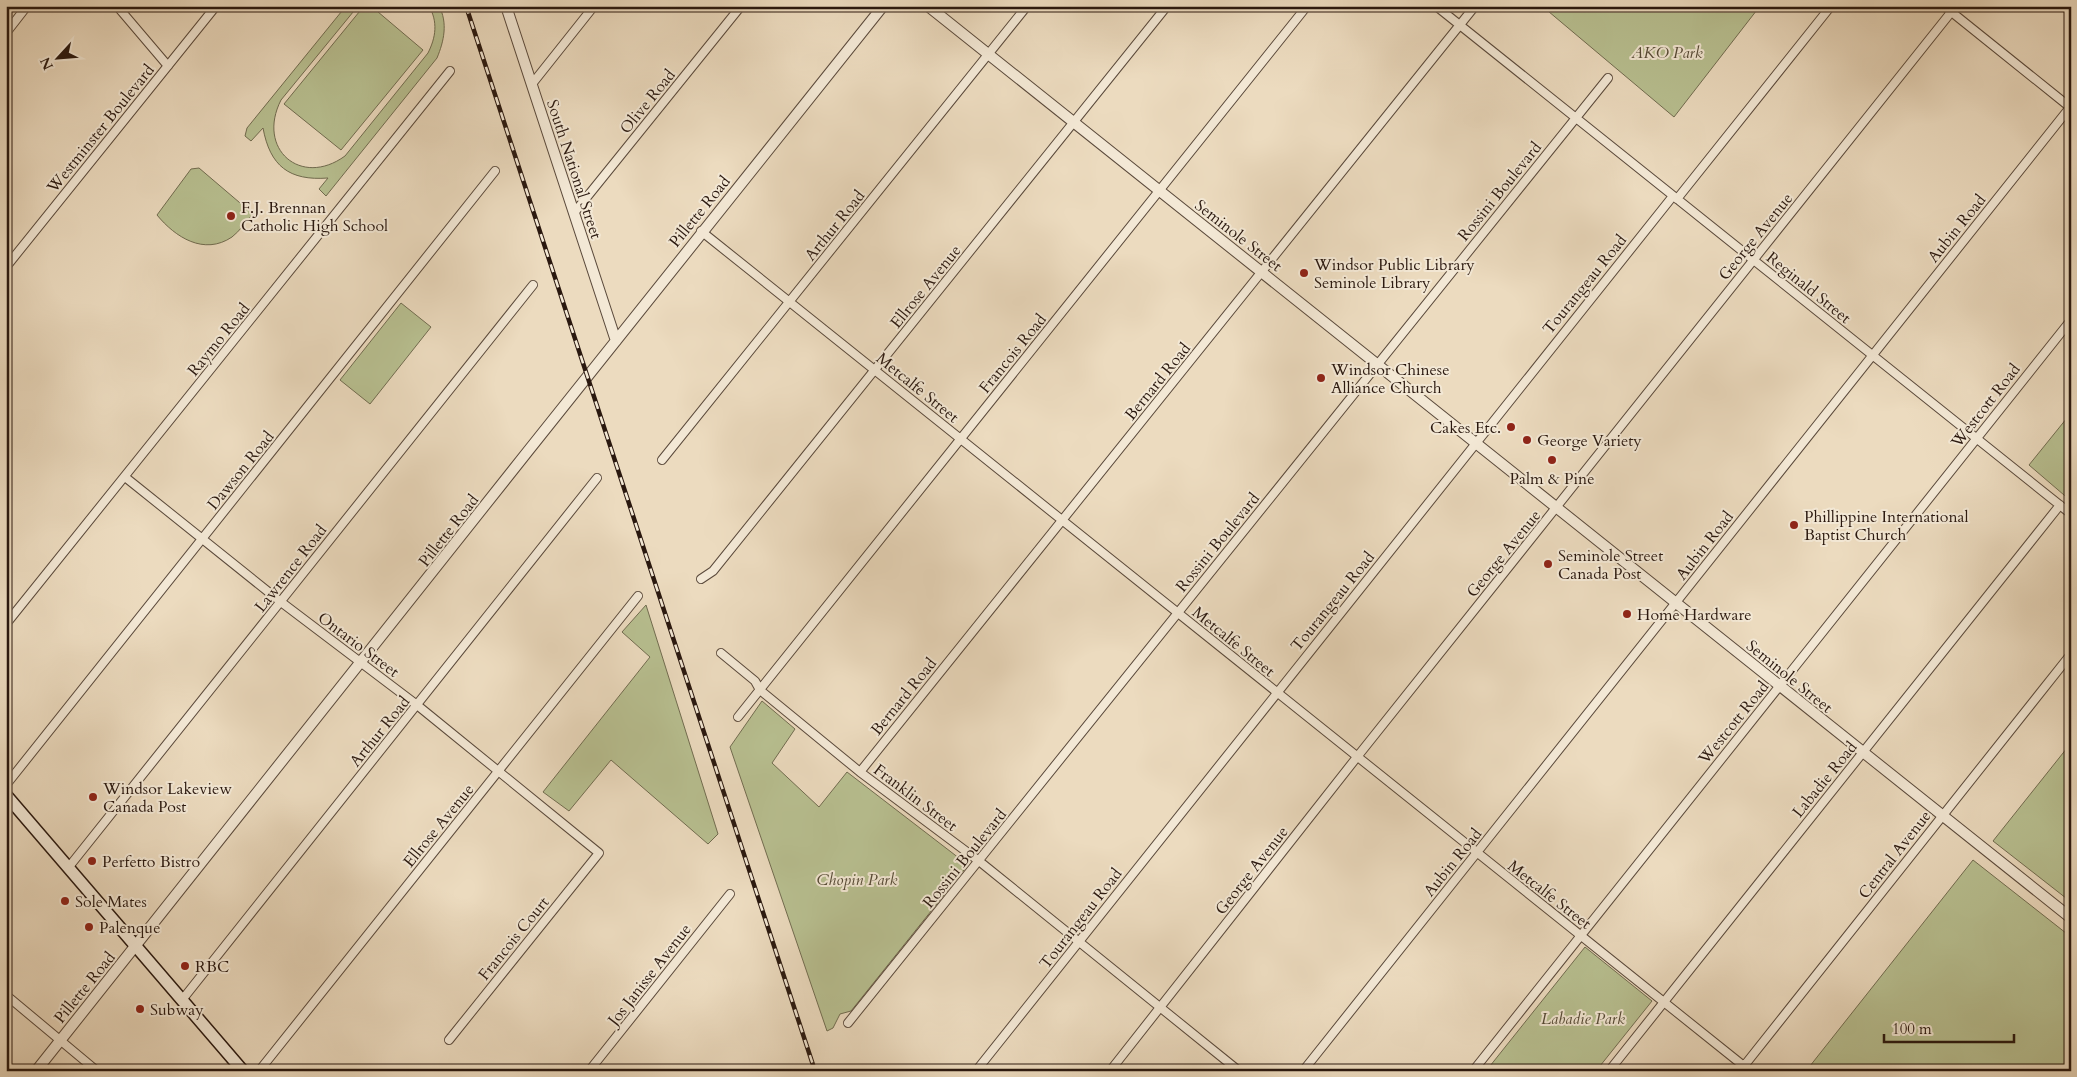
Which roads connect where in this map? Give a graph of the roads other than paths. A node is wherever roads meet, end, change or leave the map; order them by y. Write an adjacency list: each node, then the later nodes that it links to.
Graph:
1 (28, 6): 18 (street)
2 (117, 6): 20 (street)
3 (216, 6): 20 (street, Westminster Boulevard)
4 (506, 6): 23 (street, South National Street)
5 (594, 6): 23 (street)
6 (741, 6): 30 (street, Olive Road)
7 (883, 6): 31 (street, Pillette Road)
8 (928, 6): 19 (street, Seminole Street)
9 (1027, 6): 19 (street, Arthur Road)
10 (1167, 6): 26 (street, Ellrose Avenue)
11 (1307, 6): 28 (street, Francois Road)
12 (1436, 6): 17 (street, Reginald Street)
13 (1474, 6): 17 (street, Bernard Road)
14 (1831, 6): 29 (street, Tourangeau Road)
15 (1944, 6): 16 (street)
16 (1954, 9): 24 (street); 32 (street, George Avenue)
17 (1459, 25): 25 (street, Reginald Street); 34 (street, Bernard Road)
18 (6, 33)
19 (988, 55): 26 (street, Seminole Street); 36 (street, Arthur Road)
20 (168, 66): 33 (street, Westminster Boulevard)
21 (450, 71): 46 (street, Raymo Road)
22 (1608, 78): 25 (street, Rossini Boulevard)
23 (532, 84): 30 (street, South National Street)
24 (2070, 107): 39 (street, Aubin Road)
25 (1576, 118): 29 (street, Reginald Street); 40 (street, Rossini Boulevard)
26 (1073, 123): 28 (street, Seminole Street); 41 (street, Ellrose Avenue)
27 (495, 171): 52 (street, Dawson Road)
28 (1159, 191): 34 (street, Seminole Street); 43 (street, Francois Road)
29 (1675, 198): 32 (street, Reginald Street); 44 (street, Tourangeau Road)
30 (574, 213): 38 (street, South National Street)
31 (701, 232): 36 (street, Metcalfe Street); 38 (street, Pillette Road)
32 (1754, 260): 39 (street, Reginald Street); 49 (street, George Avenue)
33 (6, 268)
34 (1262, 272): 40 (street, Seminole Street); 51 (street, Bernard Road)
35 (533, 285): 55 (street, Lawrence Road)
36 (789, 302): 41 (street, Metcalfe Street); 45 (street, Arthur Road)
37 (2071, 320): 42 (street, Westcott Road)
38 (616, 341): 61 (street, Pillette Road)
39 (1872, 355): 42 (street, Reginald Street); 56 (street, Aubin Road)
40 (1378, 364): 44 (street, Seminole Street); 57 (street, Rossini Boulevard)
41 (874, 370): 43 (street, Metcalfe Street); 53 (street, Ellrose Avenue)
42 (1976, 438): 48 (street, Reginald Street); 62 (street, Westcott Road)
43 (960, 439): 51 (street, Metcalfe Street); 63 (street, Francois Road)
44 (1476, 442): 49 (street, Seminole Street); 64 (street, Tourangeau Road)
45 (662, 460)
46 (125, 477): 52 (street, Ontario Street); 58 (street, Raymo Road)
47 (597, 478): 65 (street, Arthur Road)
48 (2060, 505): 50 (street, Reginald Street); 67 (street, Labadie Road)
49 (1556, 508): 56 (street, Seminole Street); 68 (street, George Avenue)
50 (2071, 514)
51 (1062, 521): 57 (street, Metcalfe Street); 70 (street, Bernard Road)
52 (203, 539): 55 (street, Ontario Street); 71 (street, Dawson Road)
53 (701, 579)
54 (638, 596): 69 (street, Ellrose Avenue)
55 (281, 602): 61 (street, Ontario Street); 77 (street, Lawrence Road)
56 (1675, 603): 62 (street, Seminole Street); 75 (street, Aubin Road)
57 (1178, 613): 64 (street, Metcalfe Street); 76 (street, Rossini Boulevard)
58 (6, 624)
59 (721, 653): 63 (street, Franklin Street)
60 (2071, 654): 73 (street, Central Avenue)
61 (362, 662): 65 (street, Ontario Street); 82 (street, Pillette Road)
62 (1779, 686): 67 (street, Seminole Street); 80 (street, Westcott Road)
63 (760, 690): 66 (street, Francois Road); 70 (street, Franklin Street)
64 (1276, 692): 68 (street, Metcalfe Street); 81 (street, Tourangeau Road)
65 (417, 705): 69 (street, Ontario Street); 84 (street, Arthur Road)
66 (738, 717)
67 (1863, 753): 73 (street, Seminole Street); 85 (street, Labadie Road)
68 (1357, 757): 75 (street, Metcalfe Street); 86 (street, George Avenue)
69 (498, 772): 74 (street, Ontario Street); 94 (street, Ellrose Avenue)
70 (860, 772): 76 (street, Franklin Street)
71 (6, 785)
72 (6, 795): 77 (main road)
73 (1942, 816): 79 (street, Seminole Street); 90 (street, Central Avenue)
74 (599, 853): 89 (street, Francois Court)
75 (1476, 853): 80 (street, Metcalfe Street); 99 (street, Aubin Road)
76 (978, 861): 81 (street, Franklin Street); 87 (street, Rossini Boulevard)
77 (68, 868): 82 (main road)
78 (730, 894): 95 (street, Jos Janisse Avenue)
79 (2071, 918)
80 (1580, 935): 85 (street, Metcalfe Street); 100 (street, Westcott Road)
81 (1078, 943): 86 (street, Franklin Street); 96 (street, Tourangeau Road)
82 (135, 947): 84 (main road); 88 (street, Pillette Road)
83 (6, 995): 88 (street)
84 (182, 1000): 93 (main road)
85 (1664, 1002): 90 (street, Metcalfe Street); 101 (street, Labadie Road)
86 (1160, 1008): 97 (street, George Avenue); 98 (street, Franklin Street)
87 (848, 1023)
88 (60, 1040): 91 (street, Pillette Road); 92 (street)
89 (449, 1040)
90 (1744, 1069)
91 (36, 1071)
92 (97, 1071)
93 (243, 1071)
94 (259, 1071)
95 (589, 1071)
96 (976, 1071)
97 (1110, 1071)
98 (1240, 1071)
99 (1303, 1071)
100 (1473, 1071)
101 (1609, 1071)

